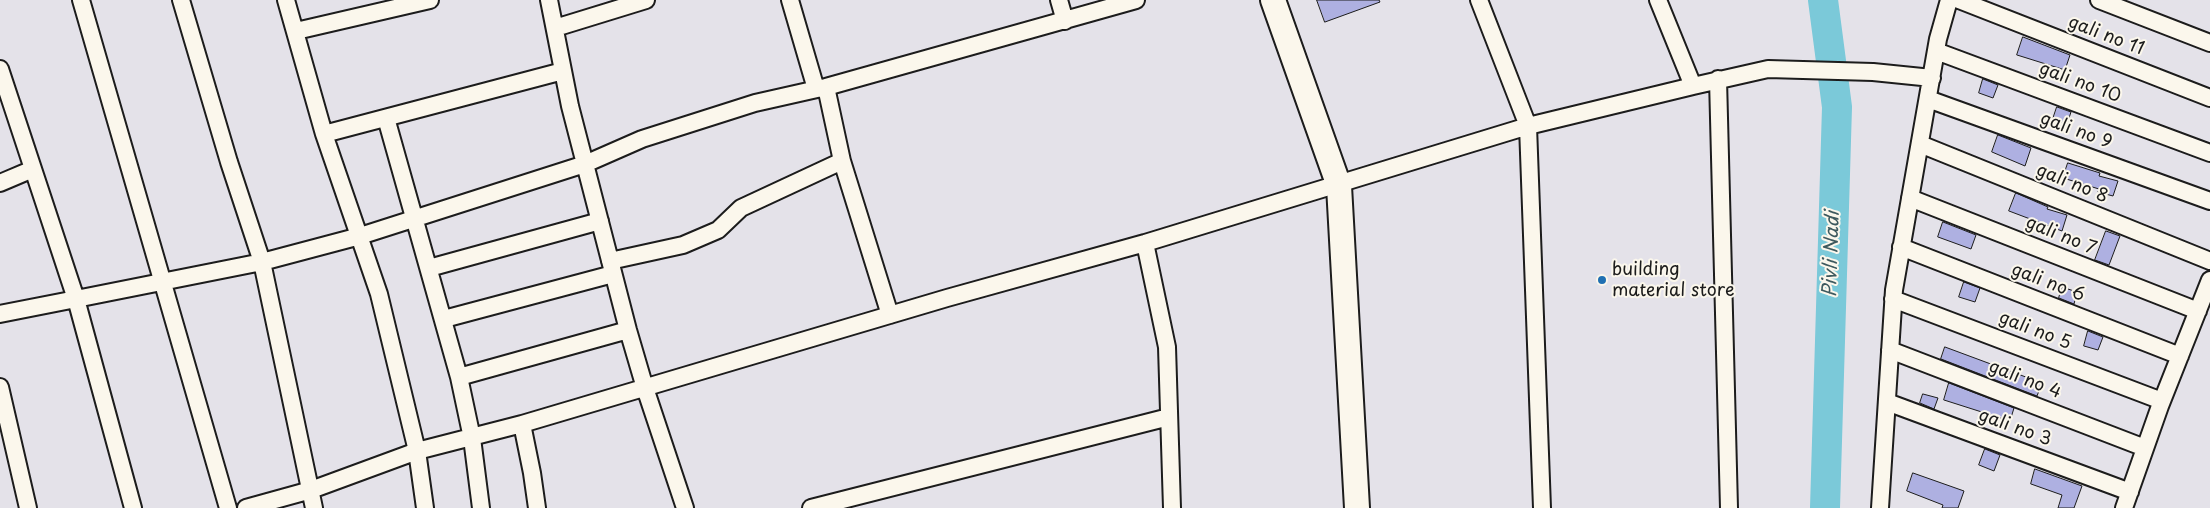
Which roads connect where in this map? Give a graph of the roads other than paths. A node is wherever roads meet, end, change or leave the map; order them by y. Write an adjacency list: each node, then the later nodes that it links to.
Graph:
1 (81, 0): 51 (street)
2 (181, 0): 47 (street)
3 (286, 0): 18 (street)
4 (430, 0): 18 (street)
5 (549, 0): 17 (street)
6 (646, 0): 17 (street)
7 (790, 0): 26 (street)
8 (1059, 0): 16 (street)
9 (1136, 0): 16 (street)
10 (1273, 0): 38 (street)
11 (1479, 0): 30 (street)
12 (1658, 0): 25 (street)
13 (1949, 0): 20 (street)
14 (1958, 0): 27 (street, gali no 11)
15 (2099, 0): 19 (street)
16 (1065, 20): 26 (street)
17 (555, 28): 22 (street)
18 (296, 31): 31 (street)
19 (2210, 43)
20 (1936, 51): 23 (street); 33 (street, gali no 10)
21 (0, 69): 36 (street)
22 (563, 71): 29 (street); 35 (street)
23 (1932, 78): 24 (street); 28 (street)
24 (1718, 79): 25 (street); 86 (street)
25 (1692, 86): 30 (street)
26 (821, 88): 34 (street); 35 (street)
27 (2210, 98)
28 (1928, 99): 32 (street); 40 (street, gali no 9)
29 (386, 118): 31 (street); 41 (street)
30 (1528, 126): 38 (street); 85 (street)
31 (324, 134): 43 (street)
32 (1920, 144): 39 (street); 46 (street, gali no 8)
33 (2210, 153)
34 (842, 161): 48 (street); 56 (street)
35 (585, 164): 41 (street); 42 (street)
36 (33, 169): 37 (street); 52 (street)
37 (0, 184)
38 (1339, 186): 44 (street); 84 (street)
39 (1910, 198): 45 (street); 54 (street, gali no 7)
40 (2210, 201)
41 (416, 219): 43 (street); 49 (street)
42 (600, 221): 48 (street); 49 (street)
43 (360, 236): 47 (street); 70 (street)
44 (1146, 243): 56 (street); 66 (street)
45 (1901, 247): 53 (street); 60 (street, gali no 6)
46 (2210, 261)
47 (262, 262): 51 (street); 71 (street)
48 (612, 267): 57 (street); 58 (street)
49 (429, 268): 57 (street)
50 (2210, 280): 54 (street)
51 (164, 282): 52 (street); 75 (street)
52 (76, 299): 55 (street); 74 (street)
53 (1893, 299): 59 (street); 64 (street, gali no 5)
54 (2198, 311): 60 (street)
55 (0, 314)
56 (890, 315): 62 (street)
57 (444, 319): 61 (street)
58 (628, 330): 61 (street); 62 (street)
59 (1890, 350): 65 (street); 69 (street, gali no 4)
60 (2180, 356): 64 (street)
61 (459, 377): 68 (street)
62 (644, 388): 67 (street); 81 (street)
63 (1, 396): 73 (street)
64 (2162, 401): 69 (street)
65 (1887, 402): 72 (street, gali no 3); 87 (street)
66 (1170, 417): 82 (street); 83 (street)
67 (522, 424): 68 (street); 80 (street)
68 (472, 438): 70 (street); 79 (street)
69 (2145, 448): 72 (street)
70 (417, 451): 71 (street); 78 (street)
71 (311, 490): 76 (street); 77 (street)
72 (2130, 492): 88 (street)
73 (28, 508)
74 (133, 508)
75 (228, 508)
76 (246, 508)
77 (314, 508)
78 (425, 508)
79 (481, 508)
80 (536, 508)
81 (685, 508)
82 (811, 508)
83 (1172, 508)
84 (1357, 508)
85 (1542, 508)
86 (1729, 508)
87 (1880, 508)
88 (2124, 508)

